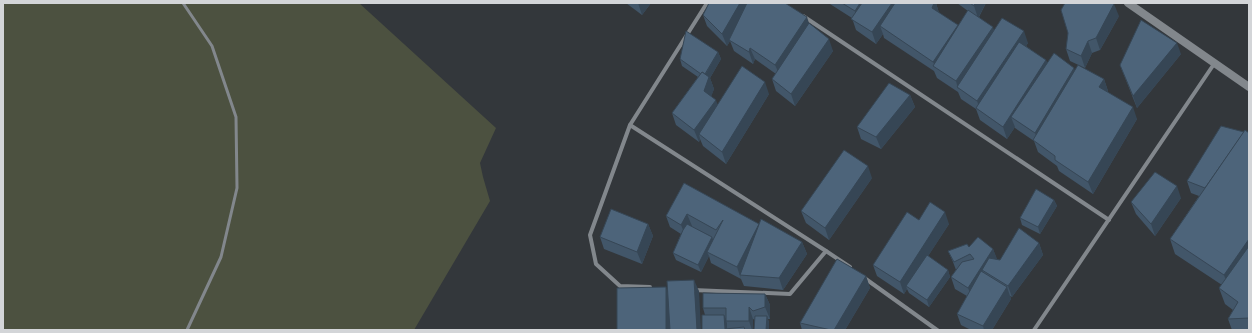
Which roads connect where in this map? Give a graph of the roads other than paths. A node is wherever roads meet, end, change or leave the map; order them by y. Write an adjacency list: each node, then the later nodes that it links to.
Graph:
1 (183, 3): 14 (lane)
2 (707, 3): 7 (street)
3 (1128, 3): 5 (main road)
4 (798, 12): 8 (street)
5 (1214, 64): 6 (main road); 8 (street)
6 (1249, 87)
7 (630, 125): 9 (street); 12 (street)
8 (1109, 220): 16 (street)
9 (826, 250): 10 (street); 13 (street)
10 (852, 269)
11 (859, 274): 15 (street)
12 (659, 288)
13 (690, 289)
14 (187, 330)
15 (937, 330)
16 (1034, 330)

